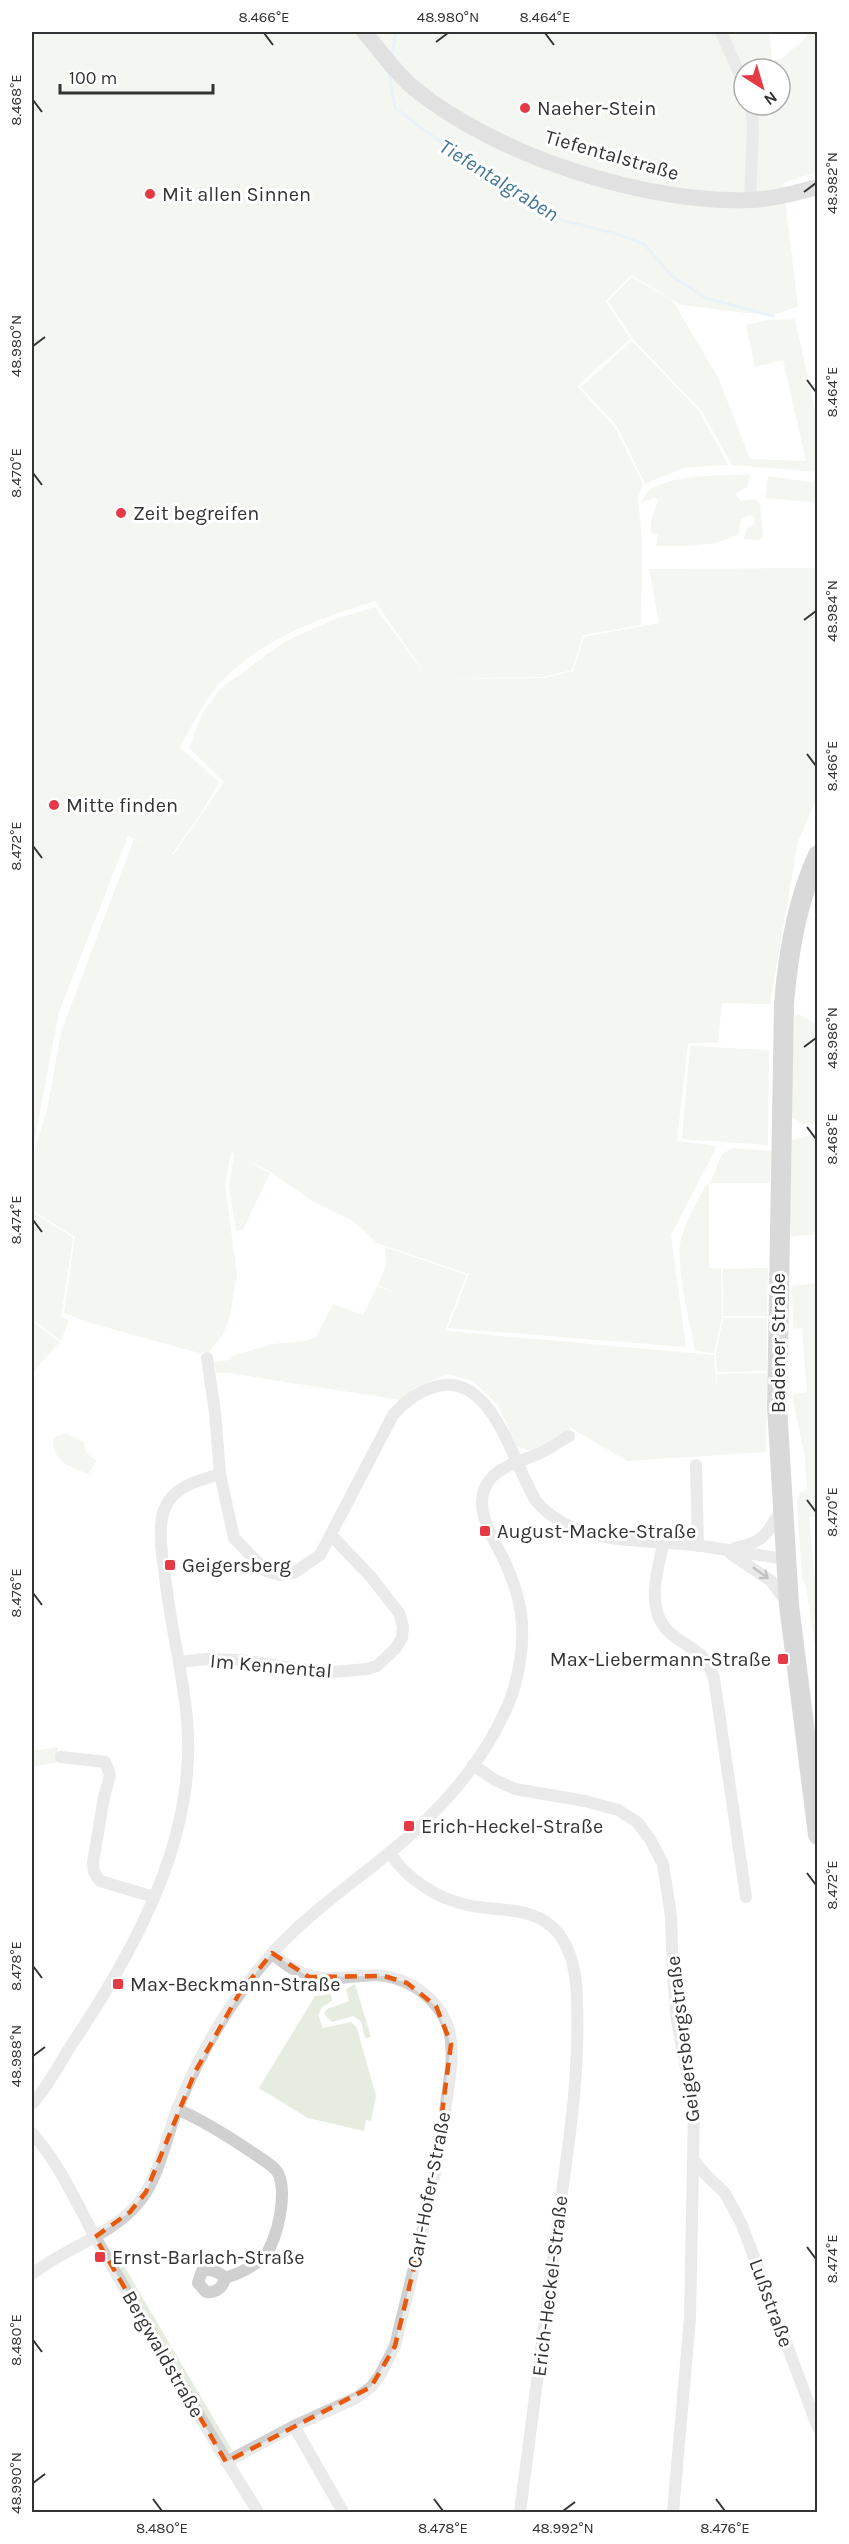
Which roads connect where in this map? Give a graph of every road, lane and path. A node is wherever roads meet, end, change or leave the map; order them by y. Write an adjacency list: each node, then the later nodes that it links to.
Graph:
1 (721, 32): 3 (street)
2 (370, 38): 6 (street, Tiefentalstraße)
3 (732, 57)
4 (753, 117): 6 (street)
5 (818, 187): 6 (street, Tiefentalstraße)
6 (750, 200)
7 (818, 855): 13 (main road, Badener Straße)
8 (207, 1358): 12 (street)
9 (569, 1436): 10 (street)
10 (516, 1464): 14 (street); 15 (street); 22 (street)
11 (696, 1465): 16 (street)
12 (220, 1474): 14 (street); 20 (street)
13 (782, 1506): 17 (street); 18 (main road, Badener Straße)
14 (332, 1536): 20 (street, Im Kennental)
15 (664, 1542): 16 (street); 26 (street)
16 (698, 1545): 17 (street)
17 (725, 1550): 18 (street); 19 (street, one-way to 19)
18 (786, 1558): 19 (main road, Badener Straße)
19 (789, 1605): 23 (main road, Badener Straße)
20 (179, 1662): 25 (street)
21 (61, 1757): 25 (street)
22 (473, 1765): 24 (street); 31 (street, Geigersbergstraße)
23 (818, 1835)
24 (390, 1853): 27 (street); 42 (street, Erich-Heckel-Straße)
25 (154, 1897): 28 (street)
26 (746, 1898)
27 (272, 1953): 29 (street); 37 (street, Carl-Hofer-Straße)
28 (32, 2104)
29 (177, 2109): 34 (street); 36 (street)
30 (32, 2133): 34 (street, Bergwaldstraße)
31 (693, 2160): 32 (street, Lußstraße); 33 (street, Geigersbergstraße)
32 (714, 2183): 33 (street); 38 (street, Lußstraße)
33 (692, 2194): 43 (street, Geigersbergstraße)
34 (95, 2237): 35 (street); 39 (street, Bergwaldstraße)
35 (32, 2274)
36 (225, 2278)
37 (294, 2426): 39 (street, Carl-Hofer-Straße); 41 (street)
38 (818, 2428)
39 (226, 2462): 40 (street, Bergwaldstraße)
40 (258, 2512)
41 (343, 2512)
42 (519, 2512)
43 (673, 2512)

